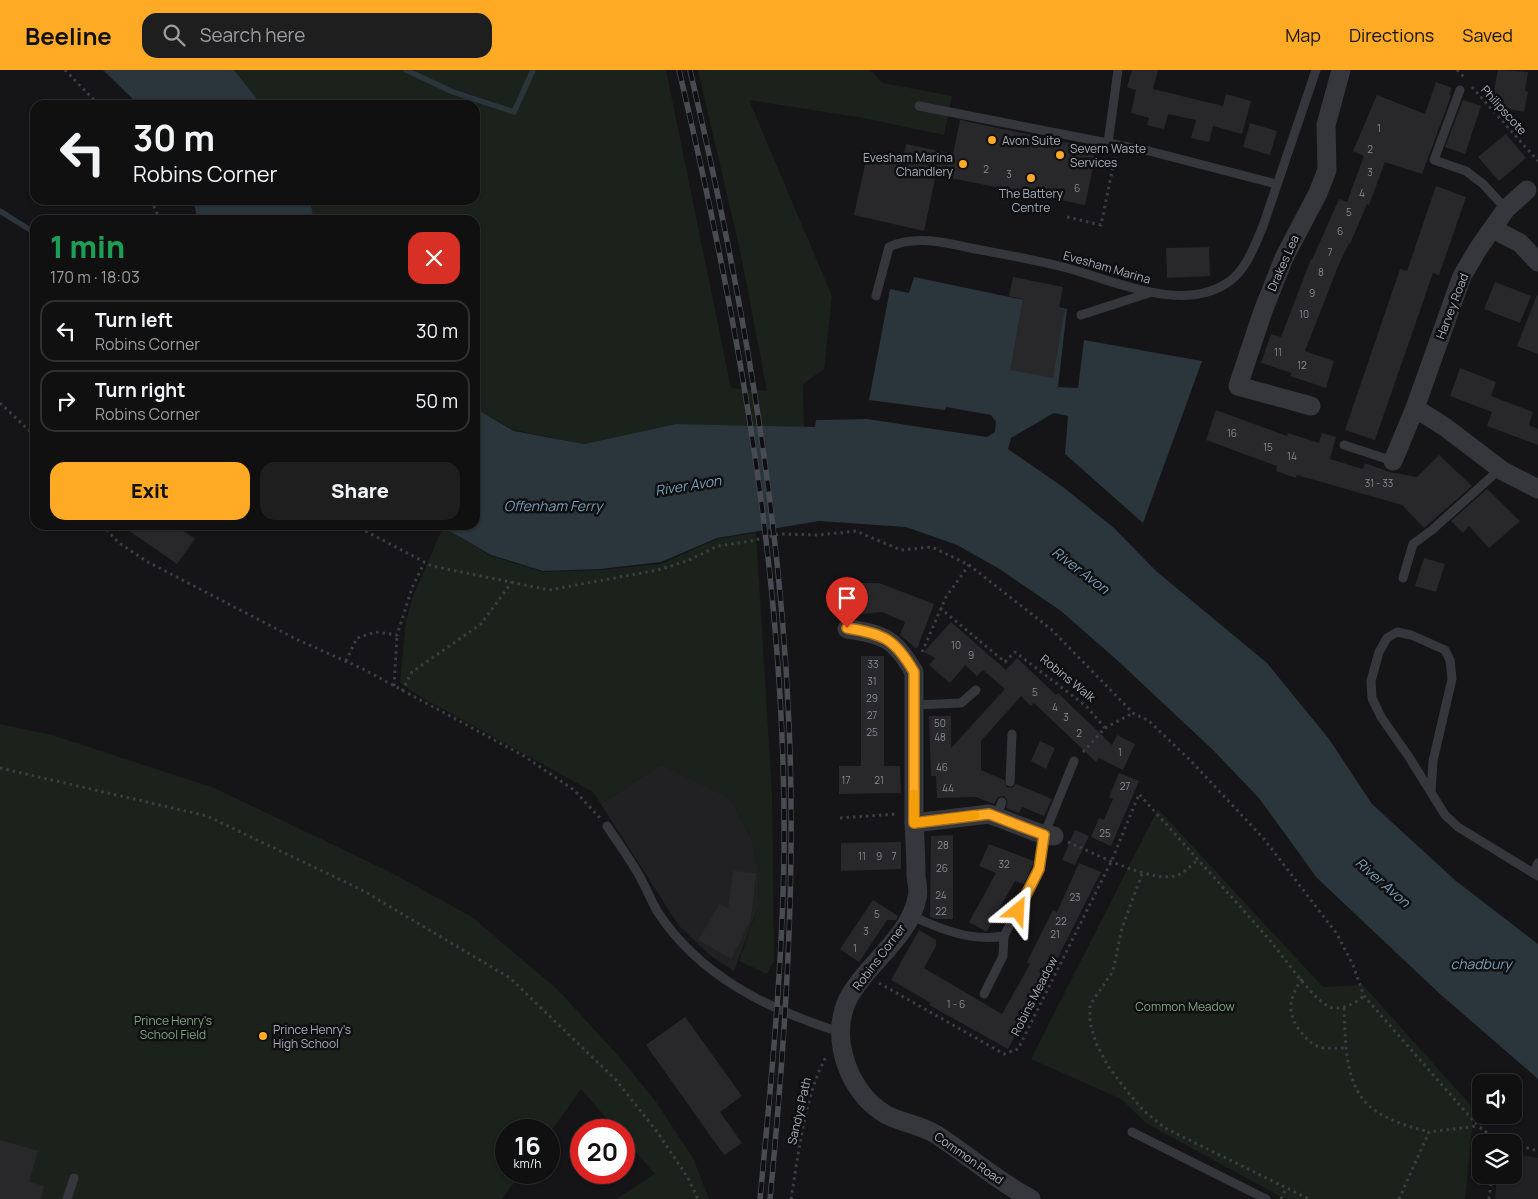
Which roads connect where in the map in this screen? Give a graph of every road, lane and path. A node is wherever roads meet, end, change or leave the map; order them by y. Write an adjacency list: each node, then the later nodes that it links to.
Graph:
1 (65, 70): 7 (path)
2 (1118, 70): 9 (lane)
3 (1316, 70): 12 (lane, Evesham Marina)
4 (1342, 70): 22 (street, Drakes Lea)
5 (1457, 70): 11 (path, Philipscote)
6 (1460, 90): 14 (lane)
7 (94, 100)
8 (919, 106): 9 (lane)
9 (1108, 143): 12 (lane)
10 (1115, 159): 15 (path)
11 (1538, 161)
12 (1276, 184): 18 (lane, Evesham Marina)
13 (1527, 190): 14 (street, Harvey Road)
14 (1506, 210): 16 (street, Harvey Road)
15 (1067, 217)
16 (1493, 229): 17 (street); 23 (street, Harvey Road)
17 (1538, 262)
18 (1149, 293): 19 (lane, Evesham Marina); 20 (lane)
19 (876, 296)
20 (1081, 315)
21 (0, 403): 24 (path)
22 (1311, 406)
23 (1415, 408): 26 (street, Harvey Road); 27 (street)
24 (30, 431)
25 (1344, 445): 26 (lane)
26 (1393, 461)
27 (1500, 469): 28 (street); 33 (lane)
28 (1538, 489)
29 (107, 530): 38 (path)
30 (363, 530): 31 (path)
31 (424, 563): 34 (path); 37 (path)
32 (968, 565): 34 (path); 35 (path); 44 (path)
33 (1403, 578)
34 (512, 582): 42 (path)
35 (940, 608): 39 (path); 45 (path, Robins Walk)
36 (847, 628): 39 (street)
37 (397, 635): 38 (path); 40 (path)
38 (346, 661): 40 (path)
39 (914, 672): 43 (street, Robins Corner)
40 (394, 686): 42 (path)
41 (976, 690): 43 (lane)
42 (402, 691): 53 (path)
43 (915, 705): 52 (street, Robins Corner)
44 (1133, 713): 45 (path); 65 (path)
45 (1105, 728): 47 (path)
46 (1012, 734): 49 (lane)
47 (1074, 761): 54 (lane)
48 (0, 768): 79 (path)
49 (1010, 782)
50 (1431, 792): 50 (lane); 59 (lane)
51 (840, 818): 52 (path)
52 (914, 818): 54 (street); 60 (street, Robins Corner)
53 (607, 826): 67 (lane)
54 (1049, 835): 55 (path); 61 (lane)
55 (1112, 860): 56 (path, Robins Meadow); 58 (path); 62 (path, Robins Meadow)
56 (1198, 860): 58 (path); 63 (path)
57 (1538, 863): 59 (lane)
58 (1142, 874): 77 (path)
59 (1536, 874)
60 (910, 915): 61 (lane); 62 (street, Robins Corner)
61 (1004, 936): 64 (lane)
62 (866, 976): 67 (street, Robins Corner)
63 (1302, 979): 66 (path); 68 (path)
64 (984, 994)
65 (1364, 996): 66 (path); 69 (path)
66 (1344, 1008): 68 (path)
67 (840, 1032): 80 (path, Sandys Path); 81 (street, Common Road)
68 (1346, 1048): 71 (path)
69 (1478, 1126): 71 (path); 72 (path)
70 (1132, 1132): 82 (lane)
71 (1429, 1132): 85 (path)
72 (1487, 1134)
73 (1522, 1146): 74 (path)
74 (1538, 1151)
75 (74, 1178): 78 (lane)
76 (1491, 1184): 86 (path)
77 (1286, 1188): 83 (path); 84 (path)
78 (67, 1199)
79 (698, 1199)
80 (791, 1199)
81 (1031, 1199)
82 (1266, 1199)
83 (1281, 1199)
84 (1310, 1199)
85 (1399, 1199)
86 (1489, 1199)

